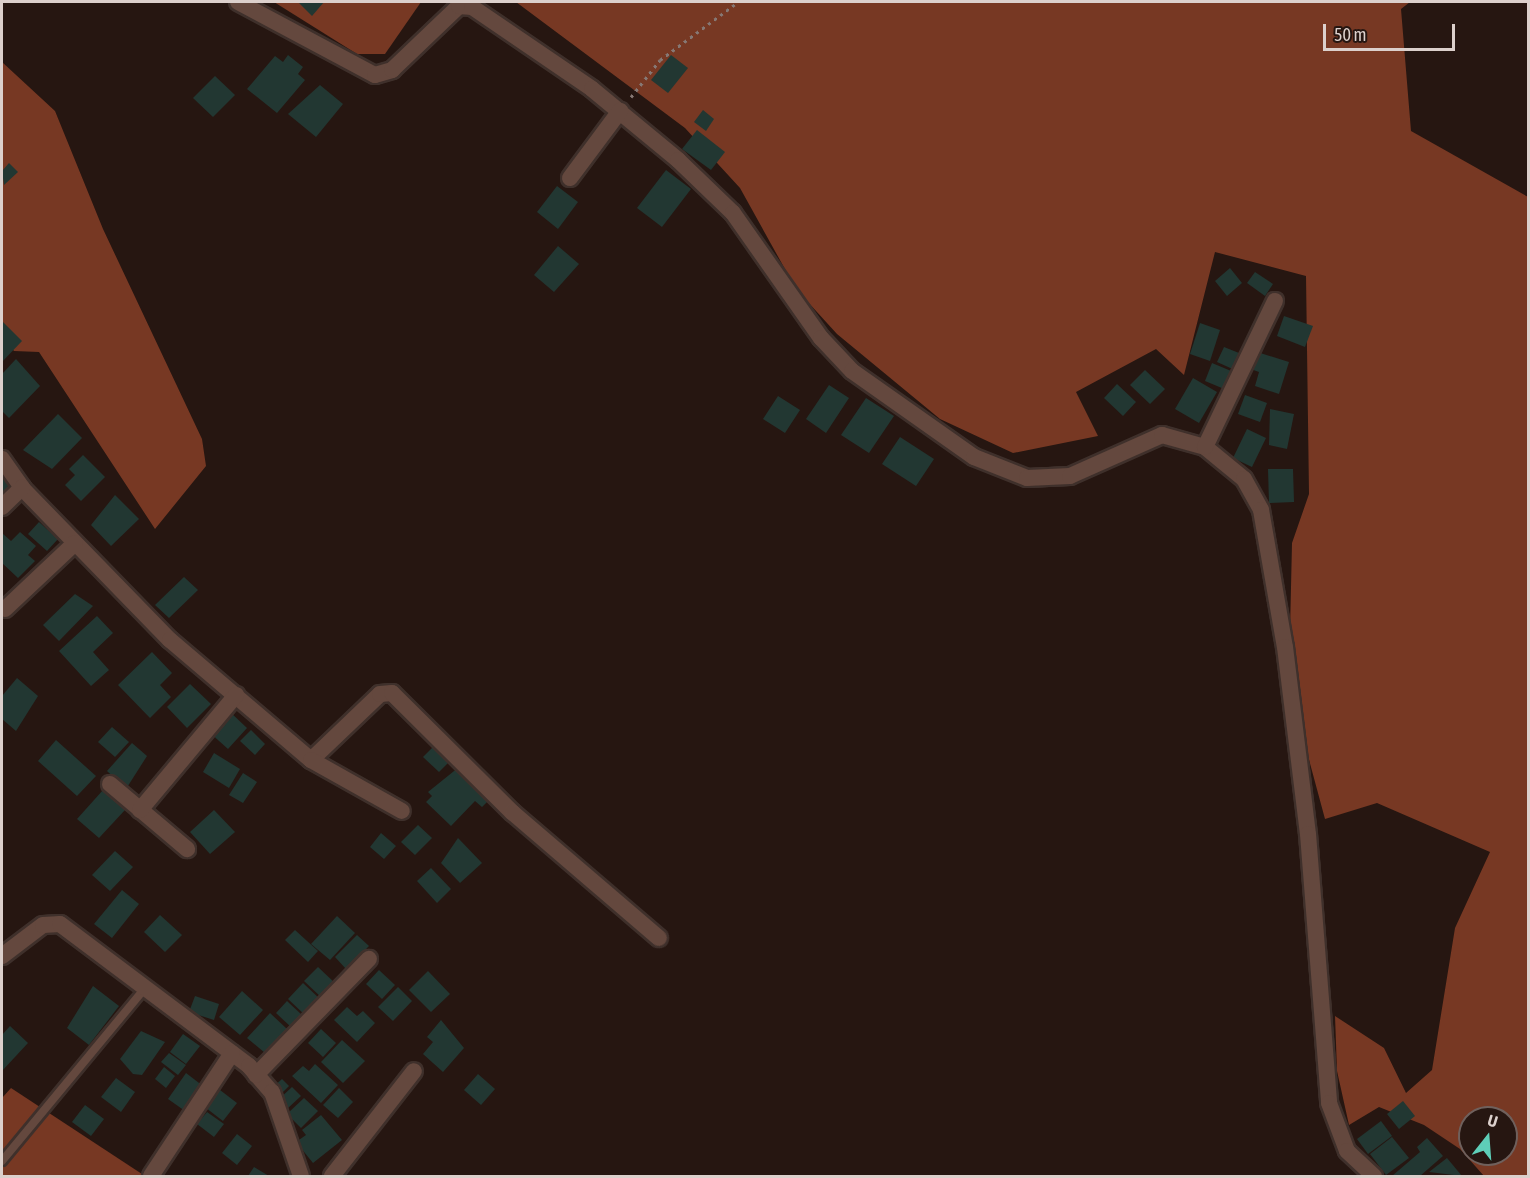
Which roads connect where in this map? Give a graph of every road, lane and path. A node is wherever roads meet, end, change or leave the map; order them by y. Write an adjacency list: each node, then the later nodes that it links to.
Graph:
1 (238, 2): 3 (street)
2 (738, 2): 3 (path)
3 (620, 111): 4 (street); 6 (street)
4 (570, 178)
5 (1275, 301): 6 (street)
6 (1205, 447): 29 (street)
7 (2, 459): 8 (street)
8 (22, 488): 9 (street); 10 (street)
9 (2, 507)
10 (75, 543): 11 (street); 12 (street)
11 (5, 609)
12 (236, 695): 13 (street); 15 (street)
13 (311, 760): 16 (street); 18 (street)
14 (110, 784): 15 (street)
15 (140, 810): 17 (street)
16 (402, 811)
17 (187, 849)
18 (659, 938)
19 (2, 956): 21 (street)
20 (369, 959): 24 (street)
21 (145, 988): 22 (street); 25 (lane)
22 (232, 1053): 24 (street); 26 (street)
23 (414, 1071): 28 (street)
24 (256, 1074): 27 (street)
25 (2, 1161)
26 (152, 1176)
27 (302, 1176)
28 (332, 1176)
29 (1374, 1176)

